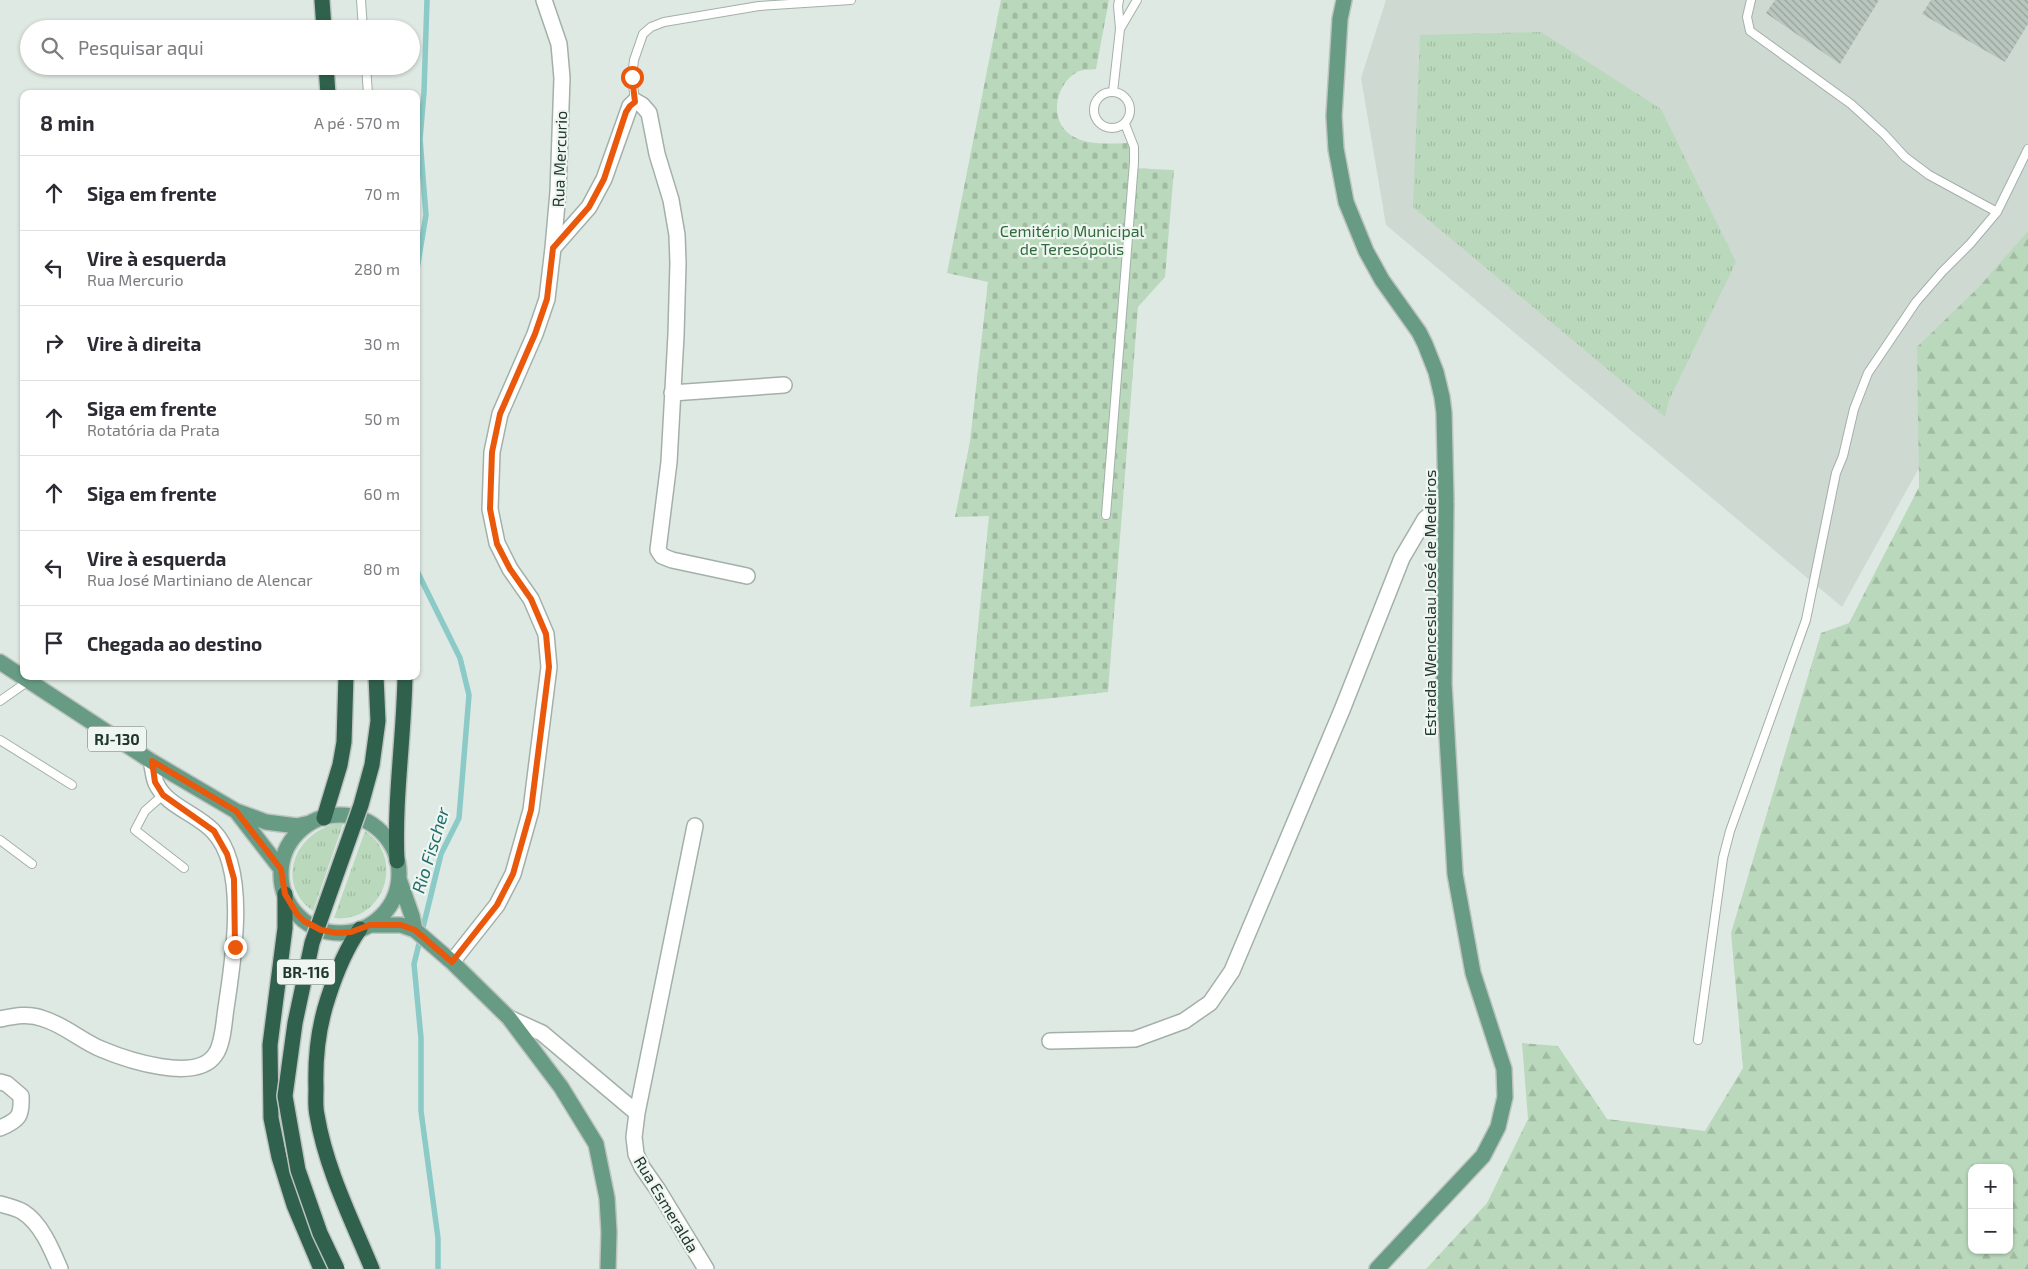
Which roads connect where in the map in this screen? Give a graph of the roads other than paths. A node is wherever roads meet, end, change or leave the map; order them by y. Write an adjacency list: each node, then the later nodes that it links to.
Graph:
1 (322, 0): 9 (highway)
2 (361, 0): 10 (lane)
3 (544, 0): 21 (street, Rua Mercurio)
4 (851, 0): 17 (lane)
5 (1119, 0): 11 (lane)
6 (1136, 0): 11 (lane)
7 (1344, 0): 24 (main road, Estrada Wenceslau José de Medeiros)
8 (1751, 0): 20 (lane)
9 (323, 20)
10 (362, 20)
11 (1120, 29): 16 (lane)
12 (327, 75): 14 (highway)
13 (367, 75): 15 (lane)
14 (328, 90)
15 (368, 90)
16 (1113, 92): 18 (lane); 18 (lane)
17 (635, 102): 21 (street); 23 (street)
18 (1125, 124): 25 (lane)
19 (2028, 149): 20 (lane)
20 (1997, 212): 54 (lane)
21 (553, 248): 51 (street, Rua Mercurio)
22 (784, 385): 23 (street)
23 (672, 393): 26 (street)
24 (1446, 501): 55 (street); 66 (main road, Estrada Wenceslau José de Medeiros)
25 (1106, 515)
26 (747, 576)
27 (0, 662): 28 (main road, RJ-130)
28 (20, 677)
29 (24, 680): 33 (main road, RJ-130)
30 (346, 680): 40 (highway)
31 (376, 680): 62 (highway, BR-116, bridge)
32 (405, 680): 43 (highway)
33 (27, 682): 34 (lane); 36 (main road, RJ-130)
34 (0, 702)
35 (0, 740): 37 (lane)
36 (152, 761): 38 (street); 39 (main road, RJ-130)
37 (72, 785)
38 (163, 795): 45 (lane); 53 (street)
39 (236, 811): 40 (main road, RJ-130); 46 (main road, RJ-130)
40 (319, 820): 43 (main road, RJ-130); 46 (main road, RJ-130)
41 (695, 826): 57 (street, Rua Esmeralda)
42 (0, 840): 44 (lane)
43 (396, 861): 47 (main road, RJ-130)
44 (32, 864)
45 (184, 868)
46 (281, 869): 48 (main road, RJ-130)
47 (399, 879): 49 (main road, RJ-130); 50 (main road)
48 (285, 894): 49 (main road, RJ-130); 61 (highway)
49 (365, 927): 50 (main road); 63 (highway)
50 (417, 932): 51 (main road)
51 (452, 962): 52 (main road)
52 (509, 1018): 57 (street); 64 (main road)
53 (0, 1020)
54 (1698, 1040)
55 (1050, 1041)
56 (0, 1082): 58 (street)
57 (637, 1113): 65 (street, Rua Esmeralda)
58 (0, 1128)
59 (0, 1204): 60 (street)
60 (60, 1269)
61 (321, 1269)
62 (337, 1269)
63 (372, 1269)
64 (608, 1269)
65 (706, 1269)
66 (1377, 1269)

